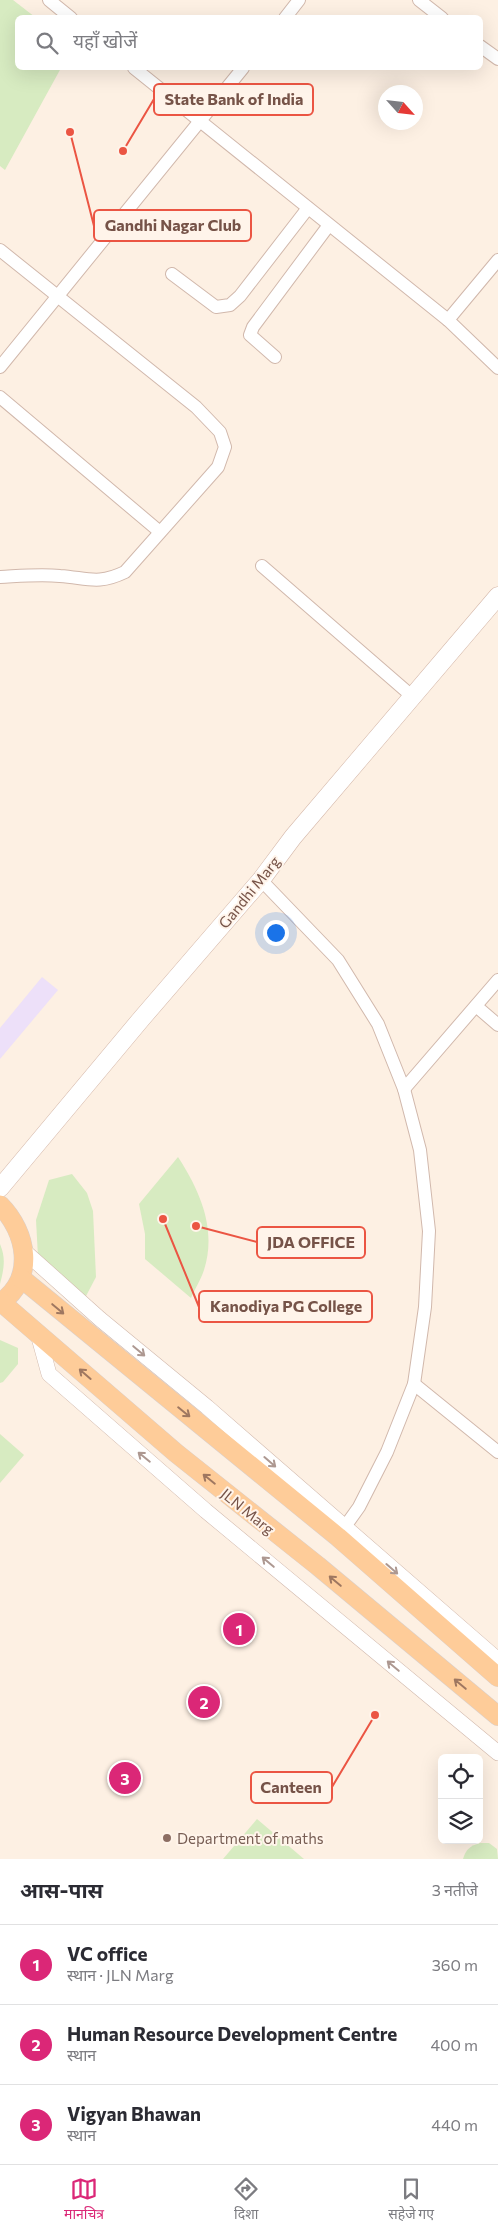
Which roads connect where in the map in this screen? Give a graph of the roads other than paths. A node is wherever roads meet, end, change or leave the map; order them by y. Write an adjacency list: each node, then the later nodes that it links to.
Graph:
1 (50, 0): 4 (street)
2 (299, 0): 5 (street)
3 (419, 0): 6 (street)
4 (68, 15)
5 (286, 15)
6 (438, 15)
7 (483, 48): 8 (street)
8 (498, 59)
9 (137, 70): 11 (street)
10 (241, 70): 11 (street)
11 (200, 120): 12 (street); 17 (street)
12 (308, 208): 13 (street); 16 (street)
13 (329, 224): 18 (street); 19 (street)
14 (0, 250): 17 (street)
15 (498, 260): 18 (street)
16 (172, 274)
17 (58, 296): 20 (street); 23 (street)
18 (448, 320): 21 (street)
19 (275, 357)
20 (0, 367)
21 (498, 368)
22 (0, 397): 23 (street)
23 (160, 532): 25 (street)
24 (262, 566): 27 (street)
25 (0, 577)
26 (498, 596): 27 (main road, Gandhi Marg)
27 (413, 698): 28 (main road, Gandhi Marg)
28 (261, 880): 32 (street); 33 (main road, Gandhi Marg)
29 (498, 980): 30 (street)
30 (476, 1006): 31 (street); 32 (street)
31 (498, 1025)
32 (404, 1089): 39 (street)
33 (0, 1188)
34 (0, 1205): 35 (main road)
35 (24, 1250): 36 (main road); 41 (street, one-way to 41)
36 (21, 1278): 37 (main road); 41 (main road, one-way to 41)
37 (0, 1303): 38 (main road, JLN Marg)
38 (38, 1334): 44 (main road, JLN Marg, one-way to 38); 45 (street, one-way to 38)
39 (414, 1384): 40 (street); 41 (street)
40 (498, 1452)
41 (341, 1532): 42 (street, one-way to 42); 43 (main road)
42 (498, 1660)
43 (498, 1678)
44 (498, 1716)
45 (498, 1753)

